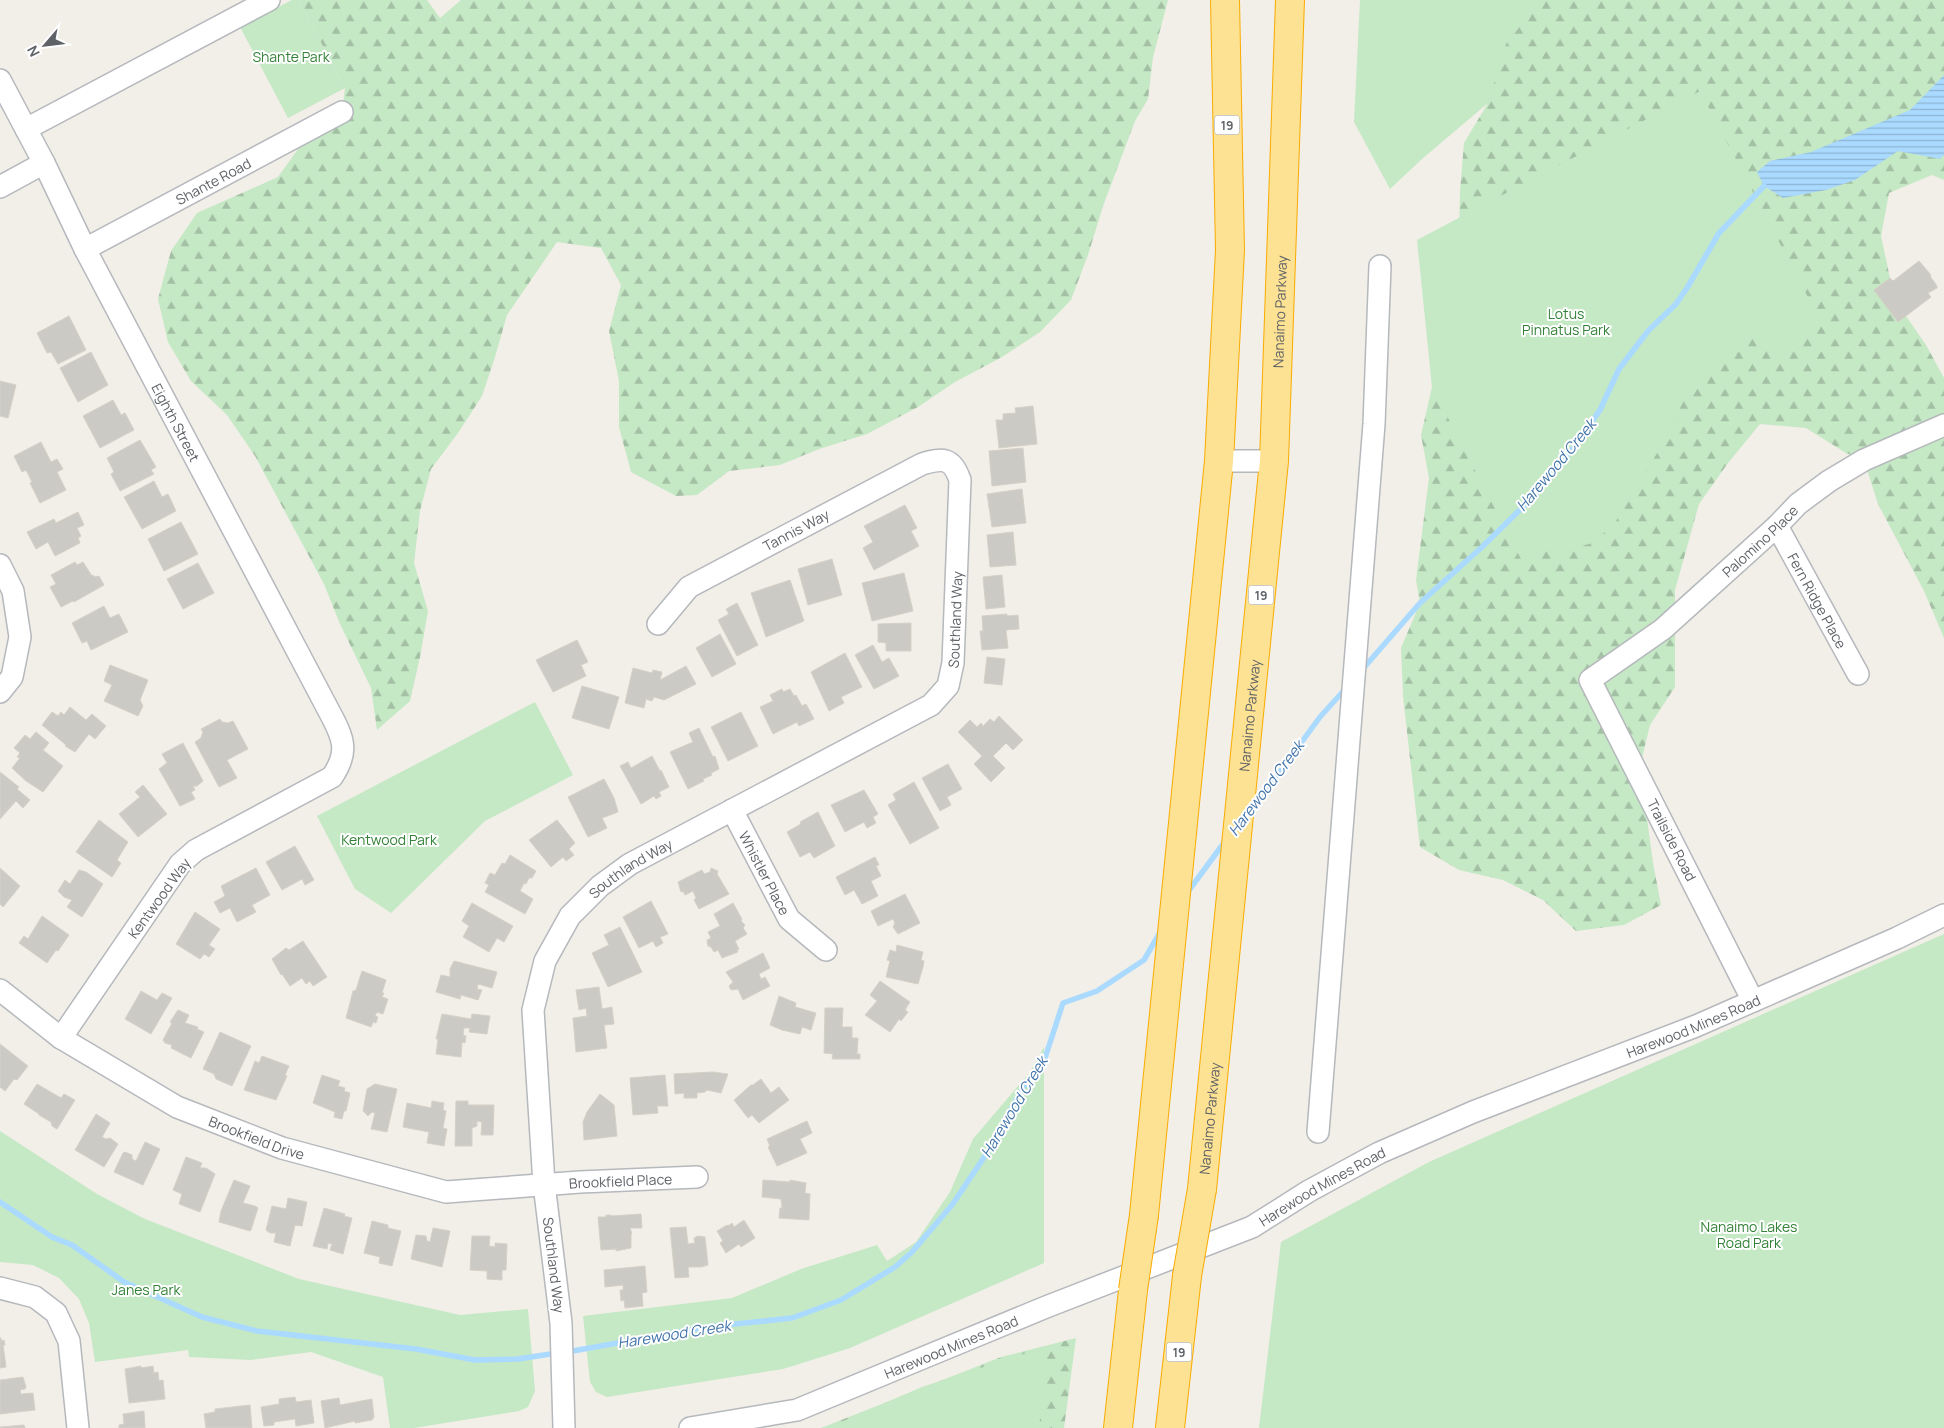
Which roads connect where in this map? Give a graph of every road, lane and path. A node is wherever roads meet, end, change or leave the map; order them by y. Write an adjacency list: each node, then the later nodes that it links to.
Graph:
1 (269, 0): 6 (street)
2 (1225, 0): 14 (highway, 19)
3 (1290, 0): 13 (highway, Nanaimo Parkway / 19)
4 (0, 80): 6 (street, Eighth Street)
5 (342, 112): 9 (street, Shante Road)
6 (26, 129): 7 (street, Eighth Street)
7 (44, 163): 8 (street); 9 (street, Eighth Street)
8 (0, 187)
9 (85, 249): 21 (street, Eighth Street)
10 (1380, 266): 28 (street)
11 (1944, 425): 15 (street, Palomino Place)
12 (948, 461): 17 (street, Tannis Way); 22 (street, Southland Way)
13 (1274, 461): 14 (street); 36 (highway, Nanaimo Parkway / 19, bridge)
14 (1219, 462): 35 (highway, 19, bridge)
15 (1777, 526): 18 (street, Fern Ridge Place); 19 (street, Palomino Place)
16 (0, 565): 20 (street)
17 (658, 624)
18 (1858, 674)
19 (1590, 680): 26 (street, Trailside Road)
20 (0, 692)
21 (340, 765): 27 (street, Kentwood Way)
22 (732, 810): 24 (street, Whistler Place); 30 (street, Southland Way)
23 (1944, 915): 26 (street, Harewood Mines Road)
24 (826, 950)
25 (0, 990): 27 (street, Brookfield Drive)
26 (1753, 1001): 34 (street, Harewood Mines Road)
27 (61, 1038): 30 (street, Brookfield Drive)
28 (1318, 1132)
29 (697, 1177): 30 (street, Brookfield Place)
30 (544, 1184): 33 (street, Southland Way)
31 (0, 1288): 32 (street)
32 (78, 1428)
33 (564, 1428)
34 (690, 1428)
35 (1118, 1428)
36 (1170, 1428)

